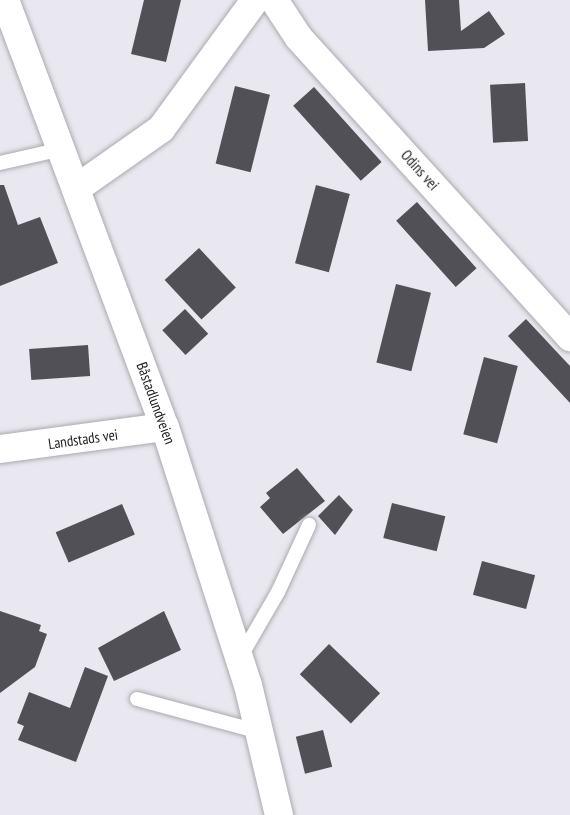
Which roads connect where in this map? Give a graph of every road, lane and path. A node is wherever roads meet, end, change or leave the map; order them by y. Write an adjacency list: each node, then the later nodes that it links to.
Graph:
1 (255, 0): 6 (street)
2 (274, 0): 7 (street, Odins vei)
3 (7, 16): 4 (street, Båstadlundveien)
4 (62, 149): 5 (lane); 6 (street, Båstadlundveien)
5 (0, 163)
6 (77, 188): 8 (street, Båstadlundveien)
7 (570, 337)
8 (165, 427): 9 (street, Landstads vei); 11 (street, Båstadlundveien)
9 (0, 449)
10 (309, 525): 11 (lane)
11 (240, 658): 13 (street, Båstadlundveien)
12 (137, 699): 13 (lane)
13 (260, 732): 14 (street, Båstadlundveien)
14 (279, 815)

